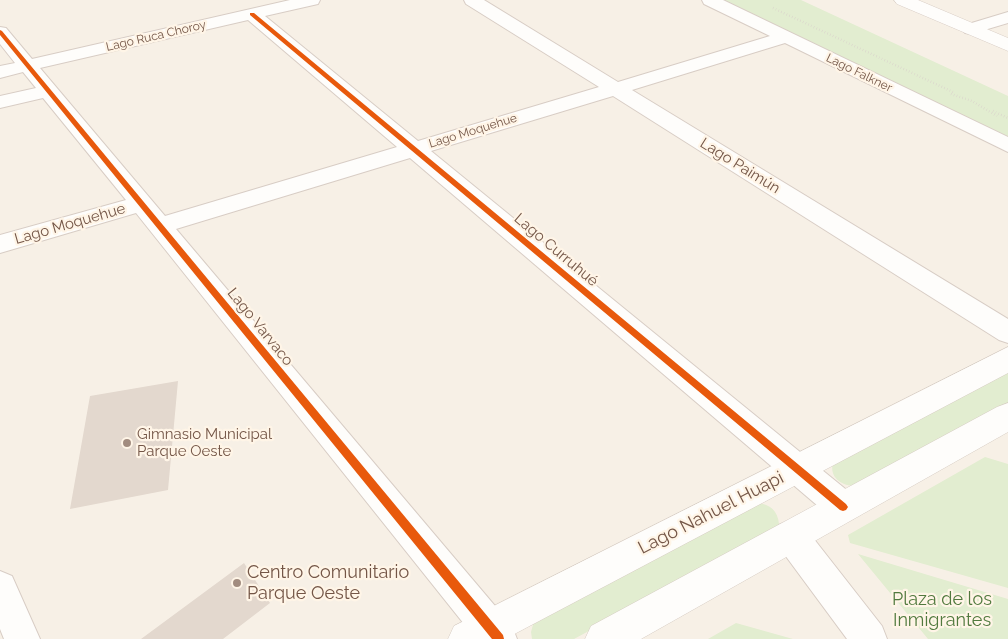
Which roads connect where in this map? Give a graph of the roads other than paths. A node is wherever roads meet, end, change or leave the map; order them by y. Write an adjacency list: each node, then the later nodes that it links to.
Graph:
1 (312, 0): 6 (street, Lago Ruca Choroy)
2 (472, 0): 14 (street, Lago Paimún)
3 (710, 0): 10 (street, Lago Falkner)
4 (903, 0): 8 (main road)
5 (972, 10): 7 (main road)
6 (252, 14): 12 (street, Lago Ruca Choroy); 18 (street, Lago Curruhué)
7 (1004, 21): 8 (street)
8 (971, 29): 11 (main road)
9 (0, 32): 12 (street, Lago Varvaco)
10 (787, 37): 14 (street, Lago Moquehue); 17 (street, Lago Falkner)
11 (1008, 45)
12 (28, 66): 13 (street, Lago Ruca Choroy); 15 (street, Lago Varvaco)
13 (0, 72)
14 (615, 89): 18 (street, Lago Moquehue); 22 (street, Lago Paimún)
15 (48, 91): 16 (street); 19 (street, Lago Varvaco)
16 (0, 102)
17 (1008, 145)
18 (414, 149): 20 (street, Lago Moquehue); 25 (street, Lago Curruhué)
19 (141, 204): 20 (street, Lago Varvaco); 21 (street, Lago Moquehue)
20 (160, 226): 29 (street, Lago Varvaco)
21 (0, 244)
22 (1008, 332)
23 (1008, 359): 25 (main road, Lago Nahuel Huapi)
24 (1008, 416): 26 (main road)
25 (796, 468): 26 (street, Lago Curruhué); 29 (main road, Lago Nahuel Huapi)
26 (843, 507): 27 (main road)
27 (791, 536): 31 (main road); 32 (street)
28 (0, 588): 30 (street)
29 (485, 635)
30 (22, 639)
31 (604, 639)
32 (869, 639)

